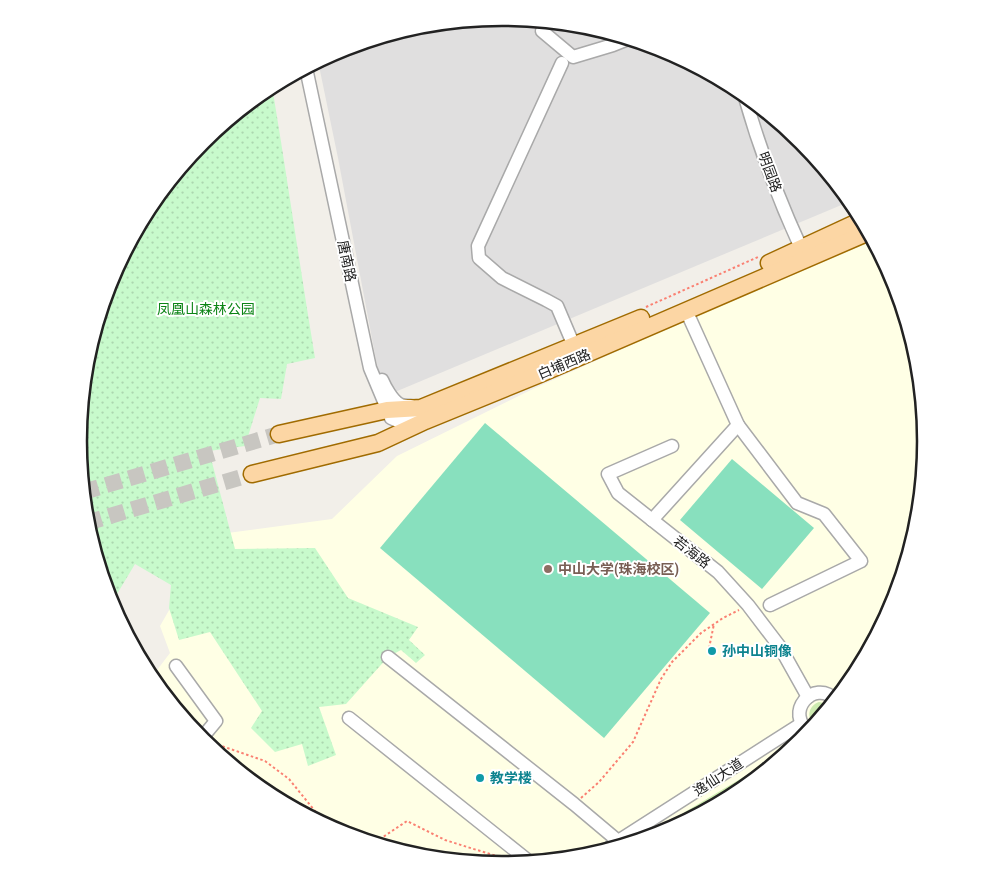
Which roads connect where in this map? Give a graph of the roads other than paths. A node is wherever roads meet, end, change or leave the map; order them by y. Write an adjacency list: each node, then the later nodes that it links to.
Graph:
1 (544, 29): 2 (street)
2 (620, 43)
3 (562, 62): 11 (street)
4 (315, 71): 13 (street, 唐南路)
5 (308, 75): 12 (street, 唐南路)
6 (748, 107): 9 (street, 明园路)
7 (855, 223): 9 (main road, 白埔西路)
8 (862, 235): 13 (main road, 白埔西路)
9 (801, 248): 11 (main road, 白埔西路)
10 (690, 319): 14 (street)
11 (574, 346): 13 (main road, 白埔西路)
12 (387, 410): 13 (main road, 白埔西路); 15 (main road, 白埔西路)
13 (423, 414): 17 (main road, 白埔西路)
14 (738, 425): 18 (street); 19 (street)
15 (279, 434)
16 (672, 446): 18 (street, 若海路)
17 (252, 474)
18 (652, 520): 23 (street, 若海路)
19 (770, 605)
20 (388, 657): 29 (street)
21 (176, 666): 26 (street)
22 (830, 696): 23 (street)
23 (808, 697): 25 (street)
24 (349, 718): 30 (street)
25 (805, 726)
26 (206, 732)
27 (798, 733): 28 (street, 逸仙大道)
28 (627, 838)
29 (614, 842)
30 (523, 856)

